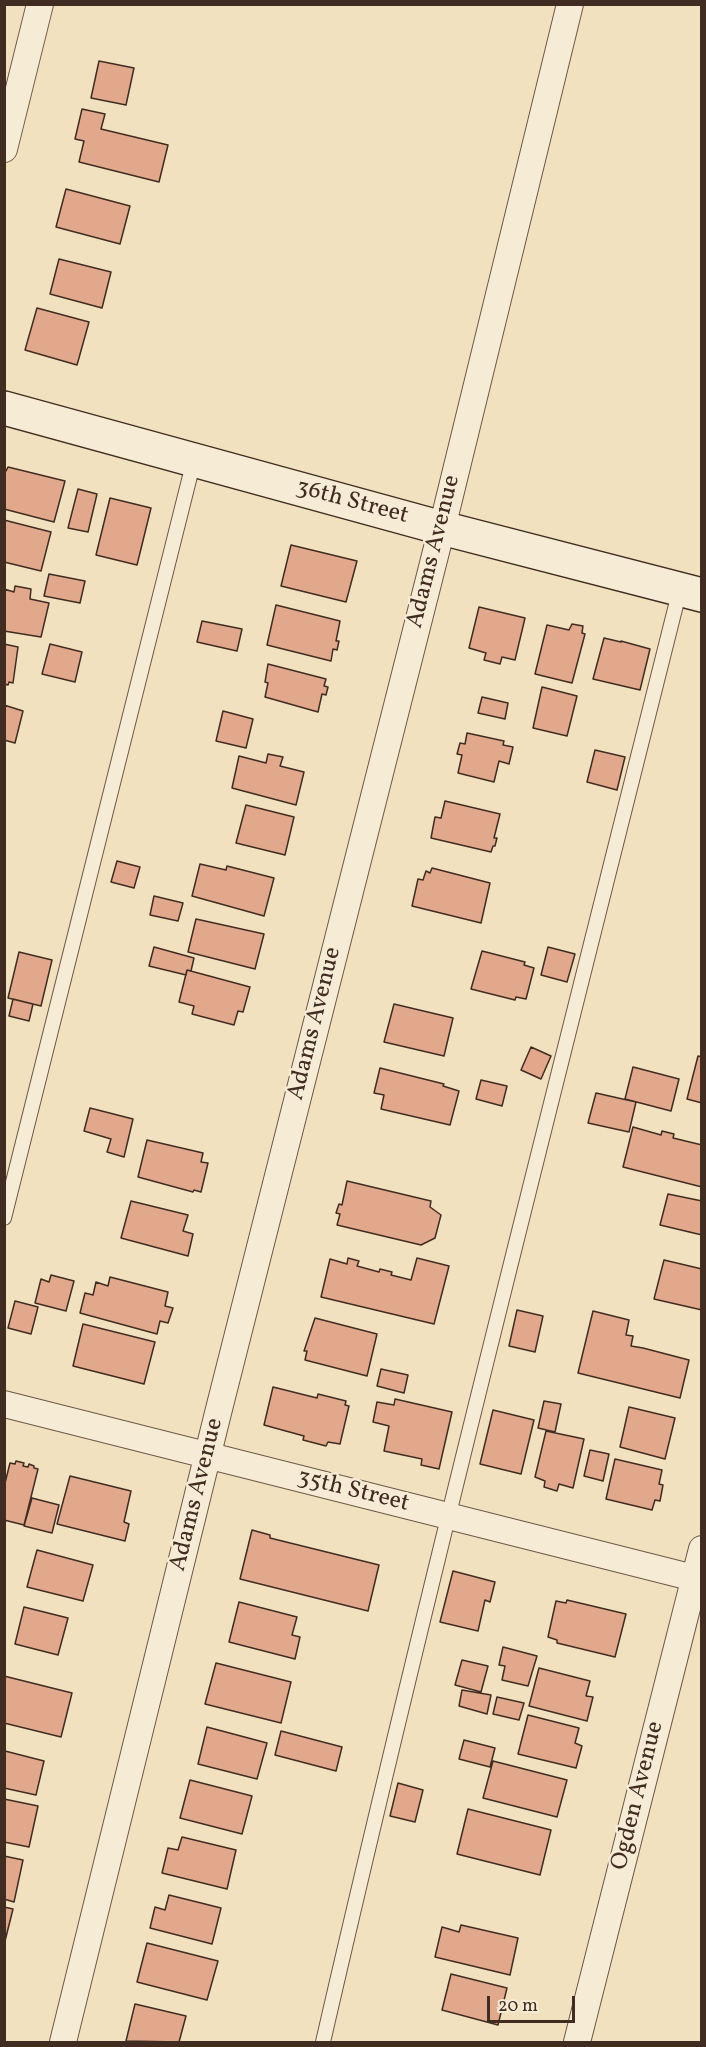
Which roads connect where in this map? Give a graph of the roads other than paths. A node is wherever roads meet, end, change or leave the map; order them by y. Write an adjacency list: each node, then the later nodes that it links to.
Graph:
1 (40, 4): 3 (street)
2 (570, 4): 6 (street, Adams Avenue)
3 (4, 149)
4 (4, 408): 5 (main road, 36th Street)
5 (194, 460): 6 (main road, 36th Street); 8 (lane)
6 (442, 528): 7 (main road, 36th Street); 10 (street, Adams Avenue)
7 (691, 592): 11 (lane)
8 (4, 1218)
9 (4, 1404): 10 (street, 35th Street)
10 (207, 1455): 11 (street, 35th Street); 14 (street, Adams Avenue)
11 (448, 1516): 13 (street, 35th Street); 15 (lane)
12 (702, 1549): 13 (street, Ogden Avenue)
13 (698, 1579): 16 (street, Ogden Avenue)
14 (63, 2043)
15 (323, 2043)
16 (577, 2043)

